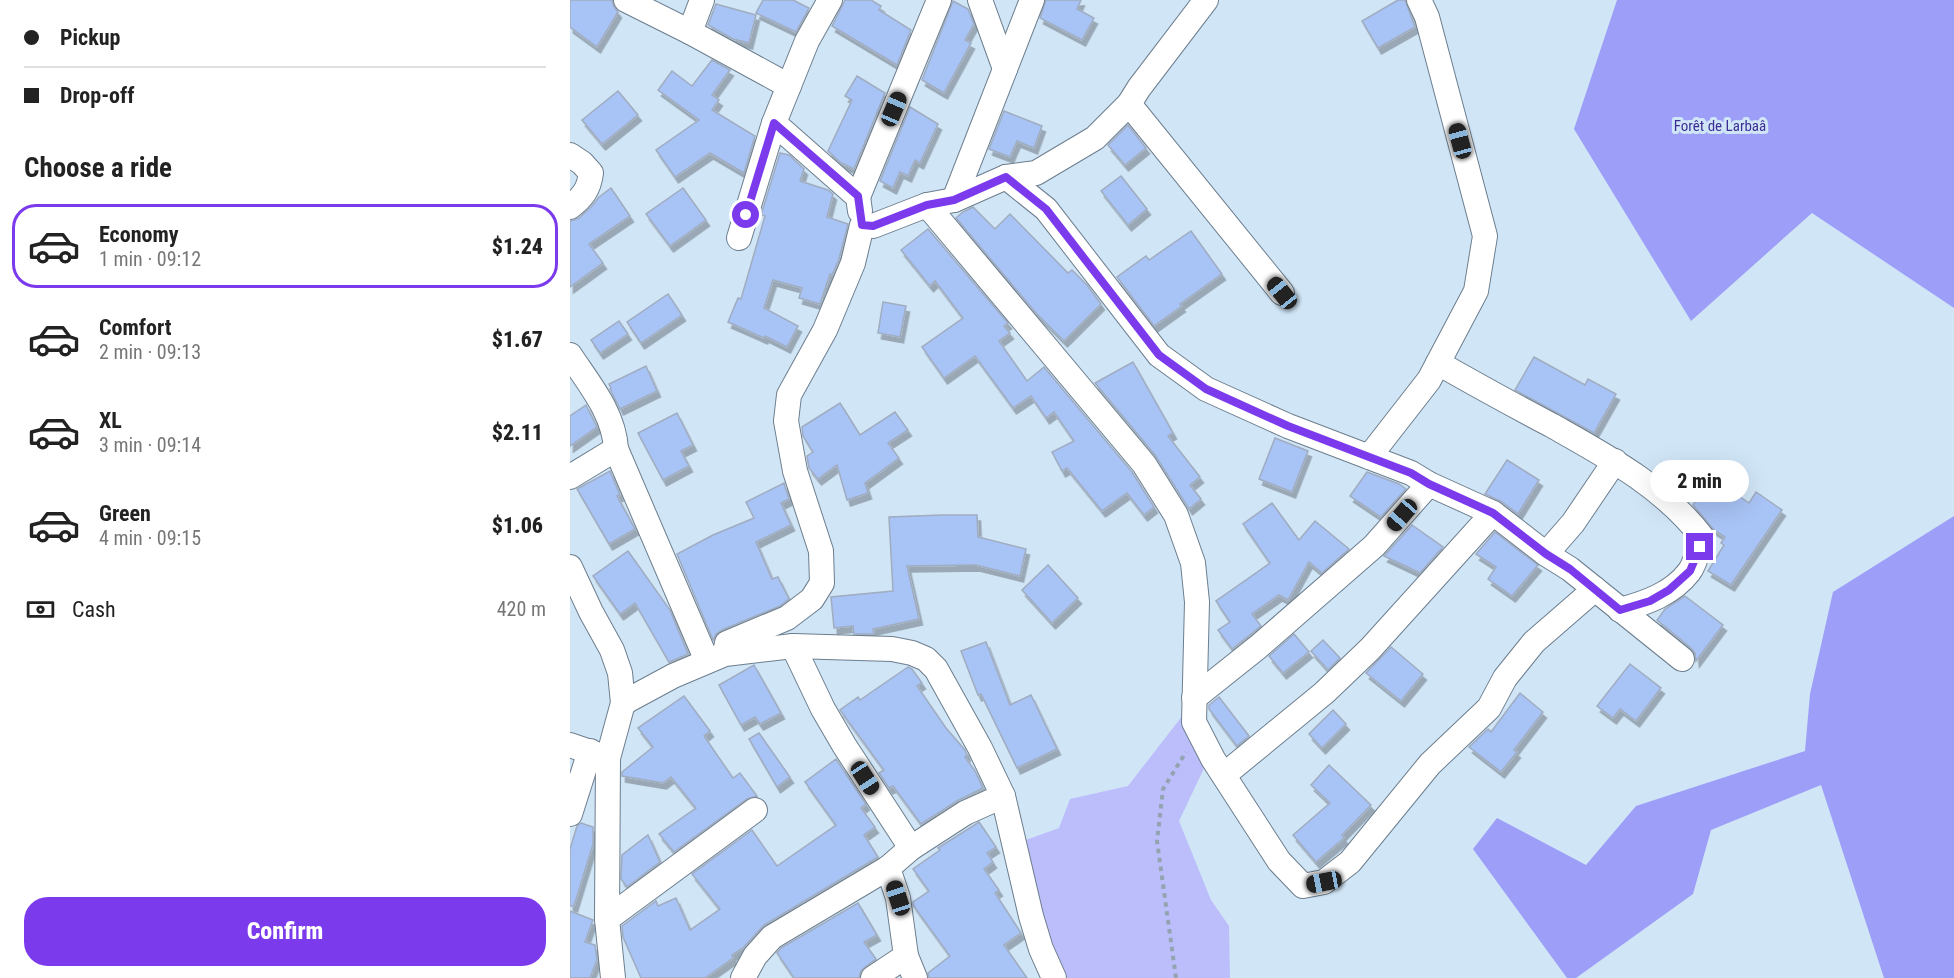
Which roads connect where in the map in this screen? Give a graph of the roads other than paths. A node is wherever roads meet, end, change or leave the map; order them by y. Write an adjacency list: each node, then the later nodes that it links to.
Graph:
1 (626, 0): 9 (street)
2 (702, 0): 9 (street)
3 (939, 0): 16 (street)
4 (980, 0): 10 (street)
5 (1032, 0): 10 (street)
6 (1206, 0): 12 (street)
7 (1419, 0): 24 (street)
8 (825, 4): 11 (street)
9 (690, 32): 11 (street)
10 (1005, 69): 17 (street)
11 (789, 86): 13 (street)
12 (1129, 104): 15 (street); 22 (street)
13 (774, 123): 16 (street); 21 (street)
14 (570, 155): 19 (street)
15 (1006, 177): 17 (street); 26 (street)
16 (858, 196): 20 (street)
17 (954, 200): 18 (street)
18 (927, 205): 20 (street); 38 (street)
19 (570, 207)
20 (862, 225): 36 (street)
21 (739, 238)
22 (1282, 293)
23 (570, 355): 25 (street)
24 (1438, 363): 26 (street); 27 (street)
25 (616, 449): 28 (street); 36 (street)
26 (1369, 457): 29 (street)
27 (1615, 461): 31 (street); 34 (street)
28 (570, 477)
29 (1429, 484): 30 (street); 38 (street)
30 (1493, 513): 31 (street); 41 (street)
31 (1546, 554): 33 (street)
32 (570, 567): 39 (street)
33 (1594, 589): 34 (street); 41 (street)
34 (1620, 610): 37 (street)
35 (793, 646): 36 (street); 42 (street); 45 (street)
36 (716, 658): 39 (street)
37 (1682, 659)
38 (1194, 698): 41 (street)
39 (624, 703): 40 (street)
40 (589, 751): 44 (street); 47 (street)
41 (1224, 775)
42 (1003, 796): 45 (street); 53 (street)
43 (755, 810): 47 (street)
44 (570, 814)
45 (911, 848): 46 (street)
46 (888, 868): 48 (street); 50 (street)
47 (607, 919): 49 (street)
48 (906, 956): 51 (street); 52 (street)
49 (613, 978)
50 (743, 978)
51 (873, 978)
52 (915, 978)
53 (1054, 978)

